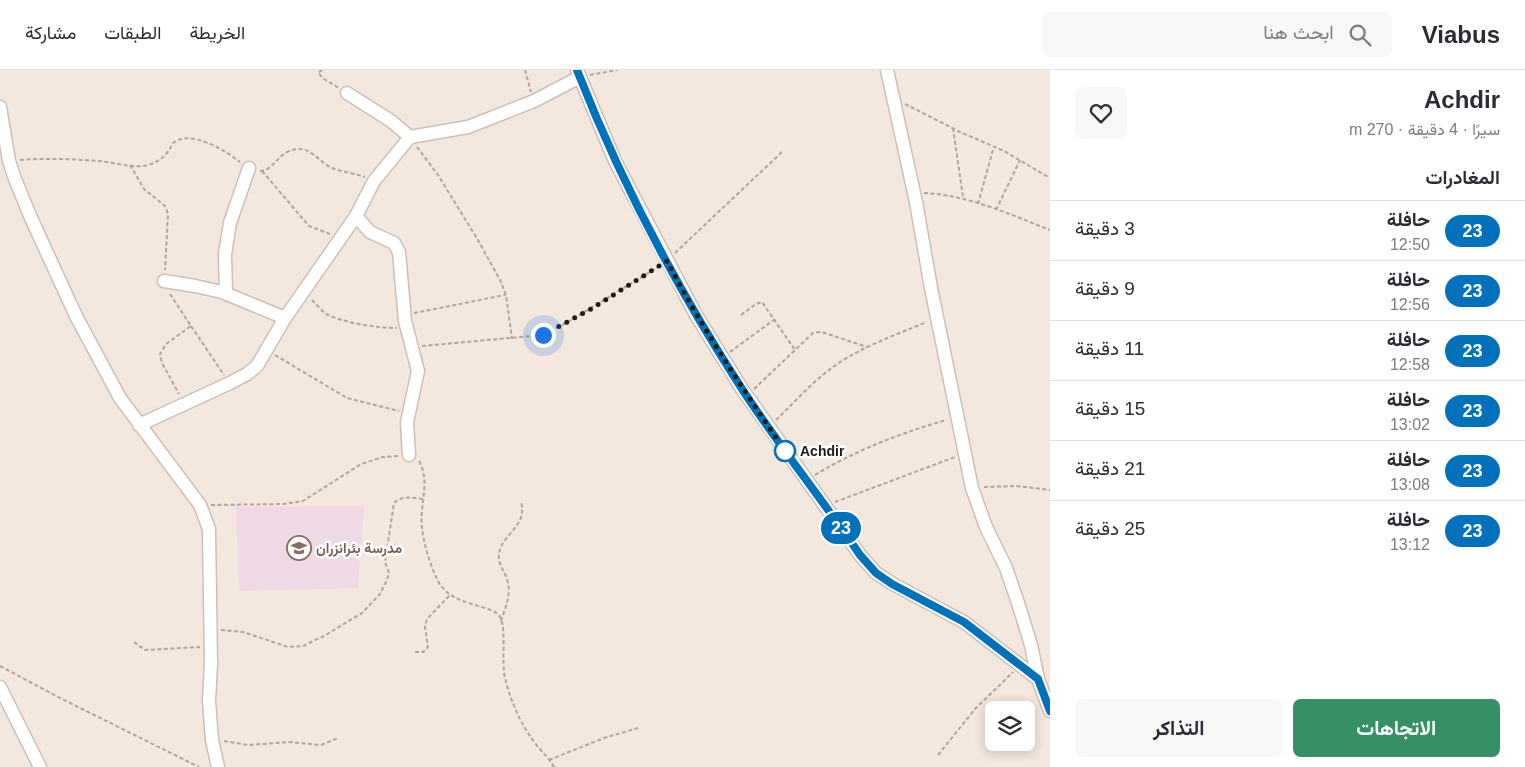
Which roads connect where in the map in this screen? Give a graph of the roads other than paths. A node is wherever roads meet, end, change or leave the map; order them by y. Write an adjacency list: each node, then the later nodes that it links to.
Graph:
1 (887, 70): 13 (street)
2 (579, 74): 5 (street); 13 (street)
3 (347, 93): 5 (street)
4 (0, 107): 11 (street)
5 (410, 137): 7 (street)
6 (249, 168): 9 (street)
7 (356, 216): 10 (street); 12 (street)
8 (164, 281): 9 (street)
9 (226, 294): 10 (street)
10 (285, 318): 11 (street)
11 (139, 425): 17 (street)
12 (409, 455)
13 (1038, 679): 15 (street)
14 (0, 687): 16 (street)
15 (1050, 707)
16 (40, 767)
17 (218, 767)

